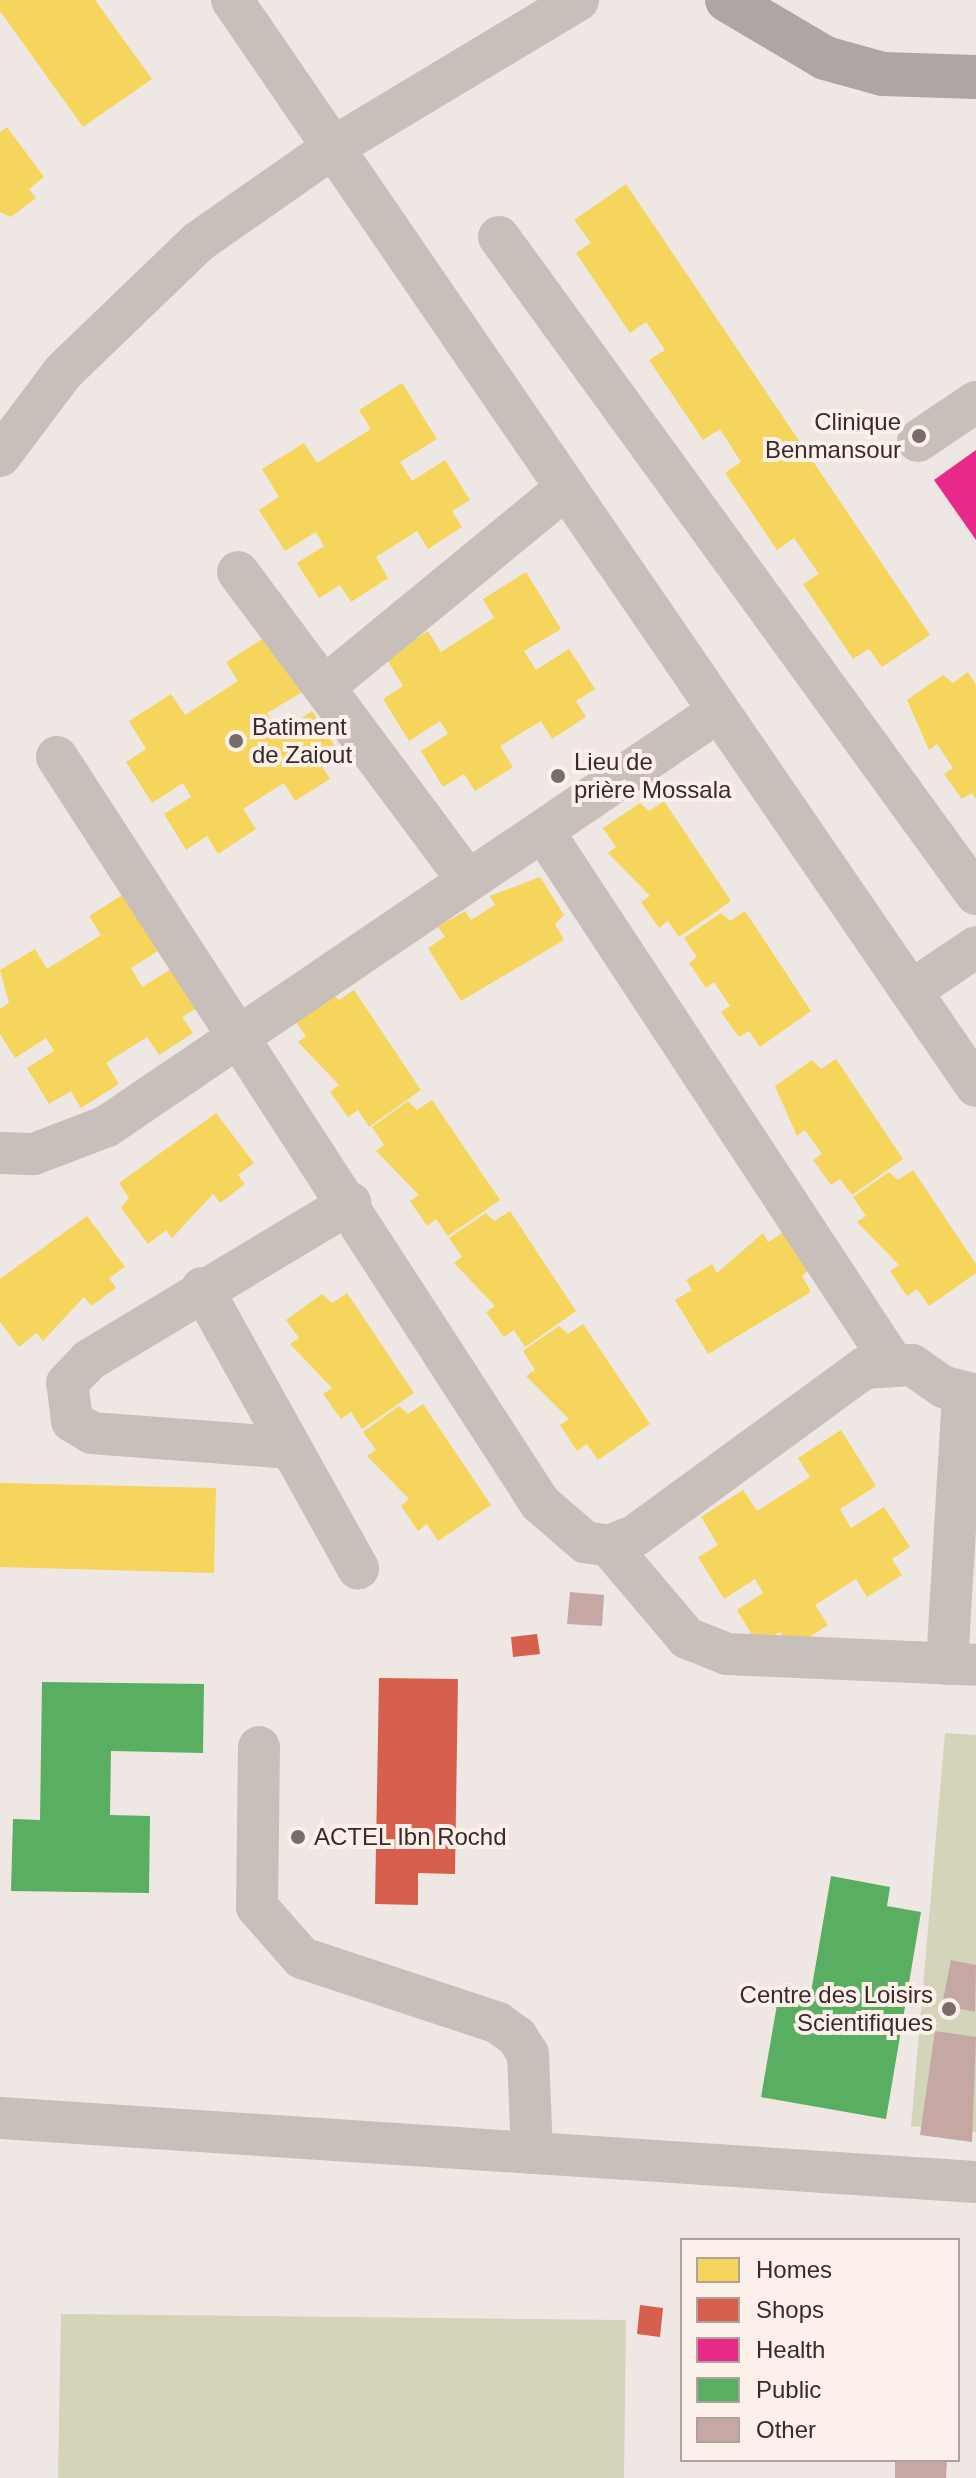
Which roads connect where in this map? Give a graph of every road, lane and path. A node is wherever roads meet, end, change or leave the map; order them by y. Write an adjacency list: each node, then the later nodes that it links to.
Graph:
1 (232, 0): 10 (street)
2 (578, 0): 5 (street)
3 (704, 0): 6 (street)
4 (727, 0): 6 (highway)
5 (541, 11): 10 (street)
6 (771, 32): 7 (highway)
7 (883, 74): 8 (highway); 9 (highway)
8 (976, 77)
9 (976, 93)
10 (332, 148): 14 (street); 15 (street)
11 (499, 237): 22 (street)
12 (976, 402): 13 (street)
13 (918, 441)
14 (0, 456)
15 (566, 488): 17 (street); 18 (street)
16 (238, 572): 17 (street)
17 (324, 687): 21 (street)
18 (719, 711): 20 (street); 24 (street)
19 (57, 757): 25 (street)
20 (543, 831): 21 (street); 30 (street)
21 (468, 881): 25 (street)
22 (976, 894)
23 (976, 947): 24 (street)
24 (911, 991): 26 (street)
25 (241, 1033): 27 (street); 28 (street)
26 (976, 1086)
27 (0, 1153)
28 (350, 1203): 29 (street); 33 (street)
29 (202, 1288): 32 (street); 32 (street)
30 (892, 1362): 31 (street); 33 (street)
31 (970, 1395): 35 (street)
32 (291, 1448): 34 (street)
33 (609, 1546): 35 (street)
34 (358, 1568)
35 (962, 1664)
36 (259, 1747): 38 (street)
37 (0, 2118): 38 (street)
38 (532, 2153): 39 (street)
39 (976, 2182)

